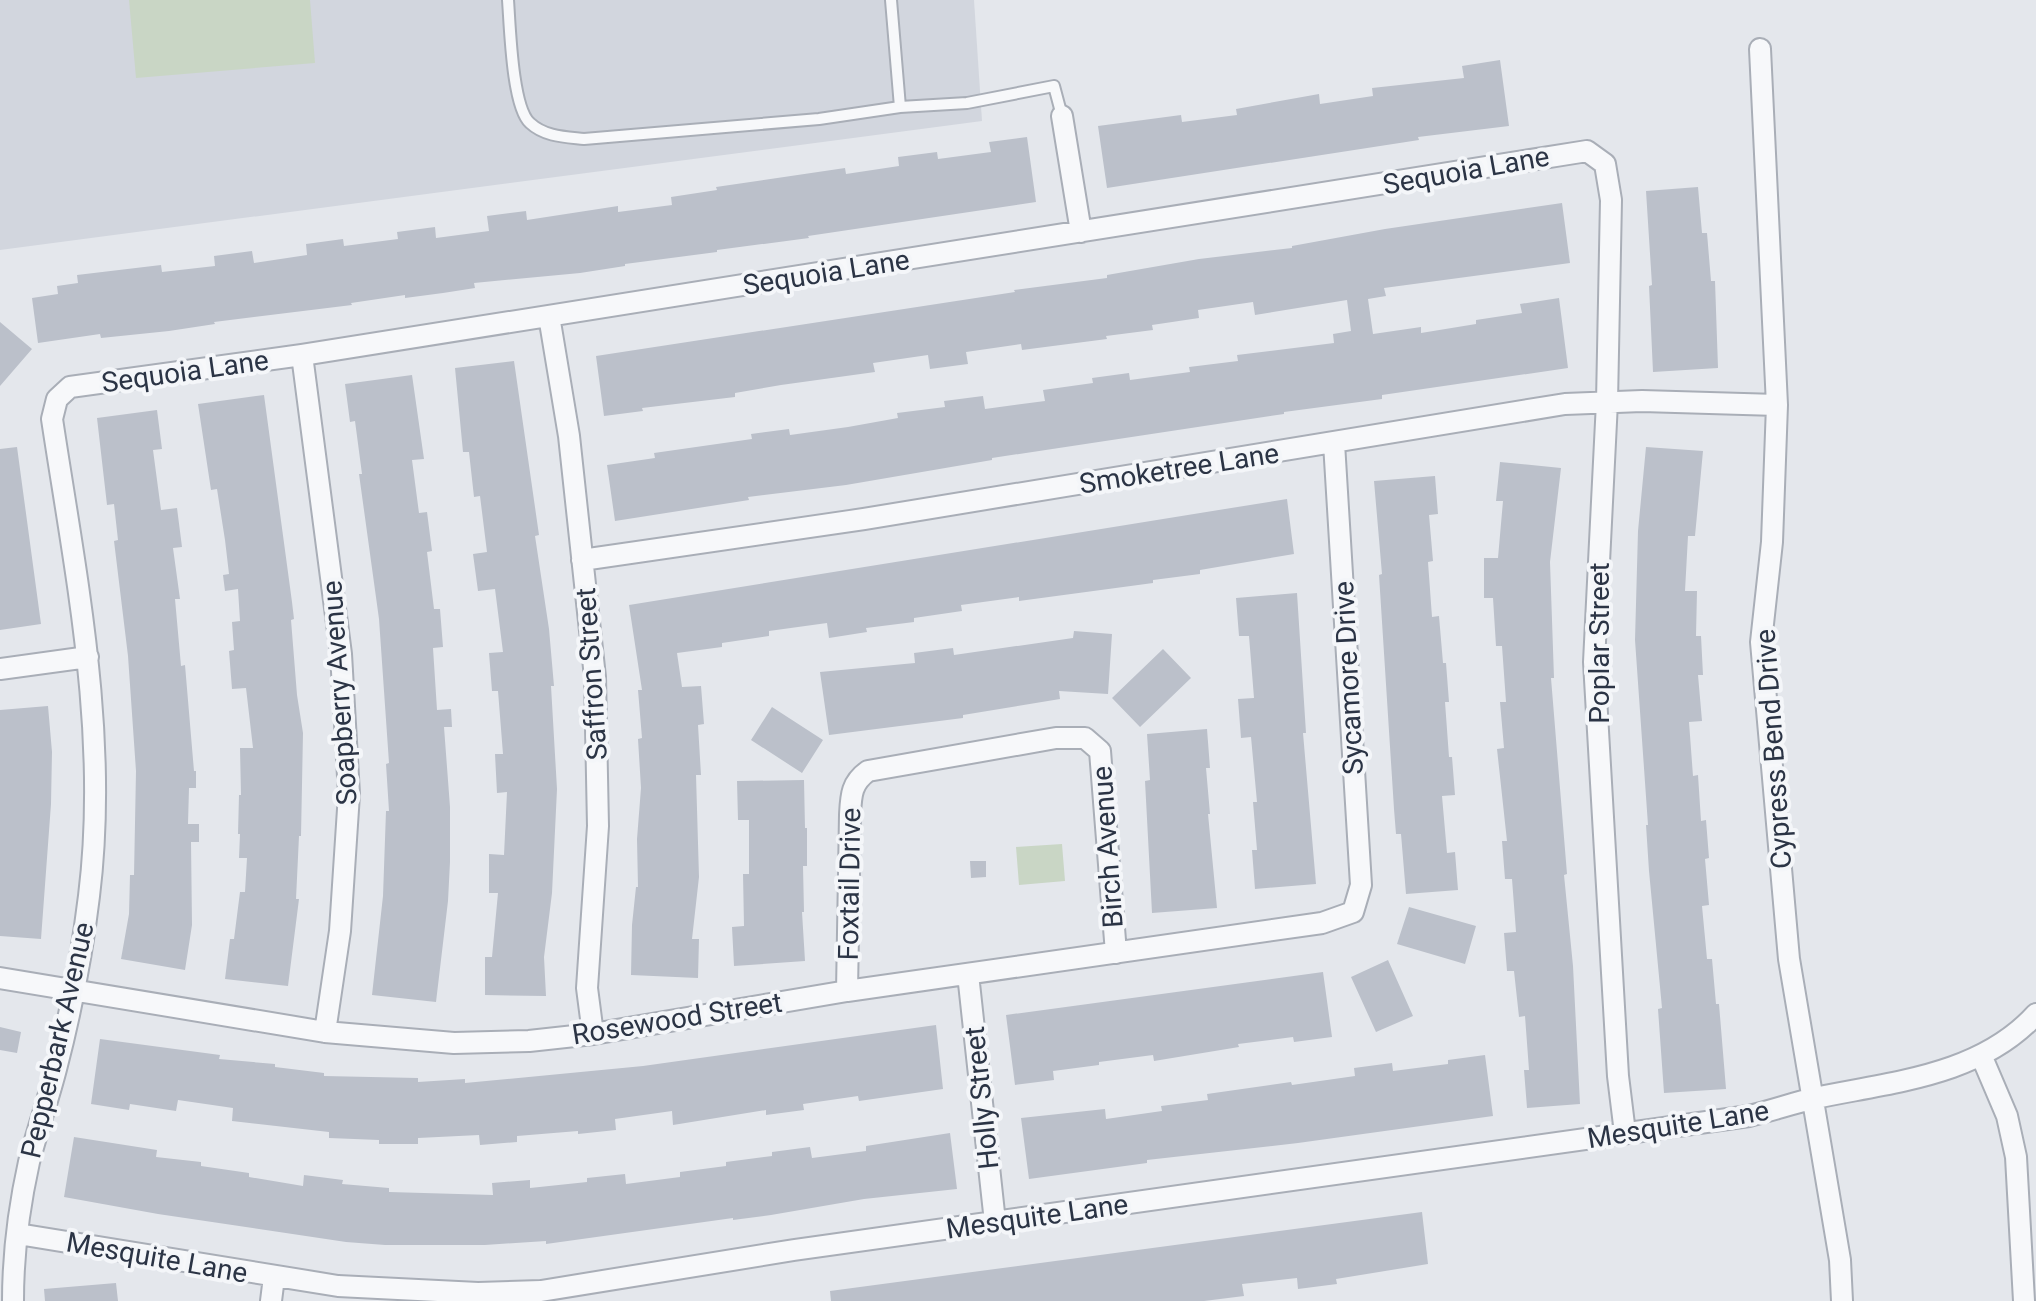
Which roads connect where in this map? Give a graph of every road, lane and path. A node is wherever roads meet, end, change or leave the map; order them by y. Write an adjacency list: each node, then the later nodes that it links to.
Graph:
1 (508, 0): 4 (lane)
2 (891, 0): 4 (lane)
3 (1760, 49): 12 (street, Cypress Bend Drive)
4 (900, 107): 5 (lane)
5 (1062, 116): 7 (street)
6 (1597, 156): 7 (street, Sequoia Lane); 11 (street, Poplar Street)
7 (1081, 232): 8 (street, Sequoia Lane)
8 (549, 316): 9 (street, Sequoia Lane); 14 (street, Saffron Street)
9 (302, 355): 10 (street, Sequoia Lane); 25 (street, Soapberry Avenue)
10 (57, 399): 15 (street, Pepperbark Avenue)
11 (1607, 402): 12 (street, Smoketree Lane); 13 (street, Smoketree Lane); 29 (street, Poplar Street)
12 (1777, 405): 28 (street, Cypress Bend Drive)
13 (1334, 443): 14 (street, Smoketree Lane); 18 (street, Sycamore Drive)
14 (582, 560): 26 (street, Saffron Street)
15 (88, 657): 16 (street); 22 (street, Pepperbark Avenue)
16 (0, 669)
17 (1094, 742): 19 (street, Birch Avenue); 23 (street, Foxtail Drive)
18 (1353, 912): 19 (street, Rosewood Street)
19 (1116, 953): 20 (street, Rosewood Street)
20 (968, 974): 23 (street, Rosewood Street); 30 (street, Holly Street)
21 (0, 978): 22 (street, Rosewood Street)
22 (74, 991): 25 (street, Rosewood Street); 31 (street, Pepperbark Avenue)
23 (847, 991): 26 (street, Rosewood Street)
24 (2036, 1014): 27 (street, Mesquite Lane)
25 (325, 1032): 26 (street, Rosewood Street)
26 (593, 1034)
27 (1981, 1055): 28 (street, Mesquite Lane); 36 (street)
28 (1811, 1099): 29 (street, Mesquite Lane); 35 (street, Cypress Bend Drive)
29 (1625, 1133): 30 (street, Mesquite Lane)
30 (995, 1222): 32 (street, Mesquite Lane)
31 (18, 1234): 32 (street, Mesquite Lane); 33 (street, Pepperbark Avenue)
32 (274, 1277): 34 (street)
33 (13, 1301)
34 (271, 1301)
35 (1842, 1301)
36 (2024, 1301)

